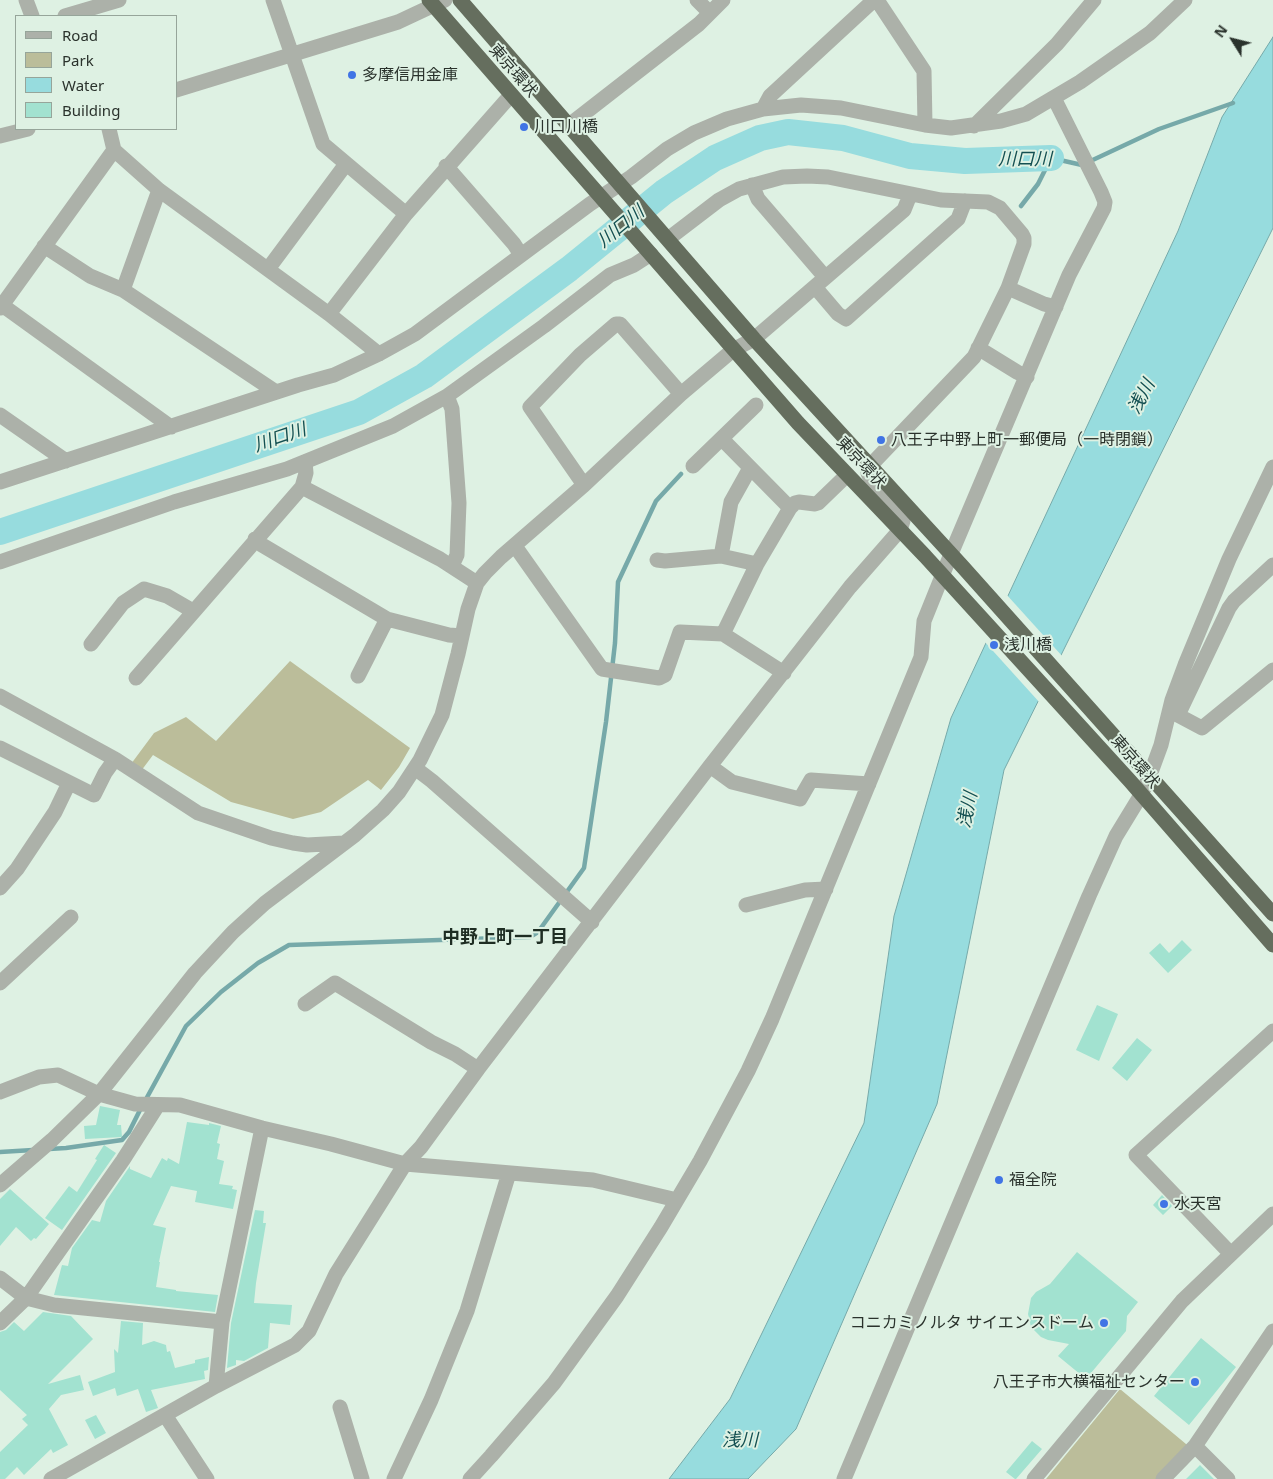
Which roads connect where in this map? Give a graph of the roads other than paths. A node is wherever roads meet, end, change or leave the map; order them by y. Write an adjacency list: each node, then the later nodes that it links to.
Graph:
1 (26, 0): 12 (street)
2 (119, 0): 13 (street)
3 (272, 0): 14 (street)
4 (460, 0): 20 (highway, 東京環状)
5 (698, 0): 11 (street)
6 (723, 0): 11 (street)
7 (876, 0): 18 (street); 19 (street)
8 (1094, 0): 21 (street)
9 (1185, 0): 17 (street)
10 (436, 2): 14 (street); 16 (highway, 東京環状)
11 (710, 13): 20 (street)
12 (32, 15)
13 (68, 15)
14 (290, 55): 15 (street); 26 (street)
15 (178, 89)
16 (511, 95): 27 (street); 32 (highway, 東京環状)
17 (1055, 101): 21 (street); 44 (street)
18 (763, 109): 19 (street); 29 (street)
19 (925, 125): 21 (street)
20 (568, 126): 29 (highway, 東京環状)
21 (974, 126)
22 (24, 130): 24 (street)
23 (109, 130): 25 (street)
24 (0, 136)
25 (114, 150): 30 (street); 36 (street)
26 (346, 164): 34 (street); 39 (street)
27 (446, 166): 34 (street); 38 (street)
28 (752, 185): 31 (street); 35 (street); 40 (street)
29 (621, 186): 32 (street); 35 (highway, 東京環状)
30 (159, 190): 39 (street); 42 (street)
31 (910, 195): 33 (street); 40 (street)
32 (602, 200): 37 (highway, 東京環状); 38 (street)
33 (965, 201): 40 (street); 41 (street)
34 (406, 214): 45 (street)
35 (663, 234): 46 (highway, 東京環状)
36 (44, 246): 42 (street); 43 (street)
37 (646, 249): 48 (highway, 東京環状); 53 (street)
38 (522, 255): 49 (street)
39 (268, 269): 45 (street)
40 (820, 282): 46 (street)
41 (1008, 288): 44 (street); 47 (street)
42 (124, 290): 51 (street)
43 (1, 306): 56 (street)
44 (1056, 307): 50 (street)
45 (329, 314): 49 (street)
46 (754, 338): 48 (street); 61 (highway, 東京環状)
47 (978, 348): 50 (street); 61 (street)
48 (733, 350): 52 (street); 64 (highway, 東京環状)
49 (379, 354): 51 (street)
50 (1027, 377): 72 (street)
51 (276, 392): 56 (street)
52 (680, 394): 66 (street); 66 (street)
53 (447, 396): 59 (street); 78 (street)
54 (756, 405): 57 (street)
55 (0, 415): 58 (street)
56 (171, 427): 58 (street)
57 (722, 439): 60 (street); 63 (street)
58 (66, 461): 65 (street)
59 (305, 462): 67 (street); 75 (street)
60 (693, 466)
61 (870, 466): 69 (street); 72 (highway, 東京環状)
62 (1273, 467): 91 (street)
63 (750, 468): 68 (street); 73 (street)
64 (847, 474): 68 (street); 69 (highway, 東京環状)
65 (0, 482)
66 (584, 485): 71 (street)
67 (302, 487): 70 (street); 78 (street)
68 (790, 508): 76 (street)
69 (900, 530): 79 (highway, 東京環状); 87 (street)
70 (256, 539): 81 (street); 82 (street)
71 (515, 546): 80 (street); 83 (street)
72 (951, 554): 79 (street); 96 (highway, 東京環状)
73 (722, 556): 74 (street); 76 (street)
74 (658, 560)
75 (0, 562)
76 (757, 564): 83 (street)
77 (1273, 565): 91 (street)
78 (452, 566): 80 (street)
79 (942, 575): 98 (street); 99 (highway, 東京環状)
80 (477, 583): 84 (street)
81 (193, 611): 85 (street); 89 (street)
82 (387, 619): 84 (street); 88 (street)
83 (723, 634): 87 (street)
84 (462, 636): 95 (street)
85 (90, 644)
86 (1273, 670): 91 (street)
87 (784, 673): 94 (street)
88 (358, 676)
89 (136, 678)
90 (0, 696): 93 (street)
91 (1173, 713): 96 (street)
92 (0, 748): 97 (street)
93 (115, 759): 97 (street); 100 (street)
94 (710, 766): 98 (street); 106 (street)
95 (415, 768): 100 (street); 106 (street)
96 (1150, 775): 99 (street); 104 (highway, 東京環状)
97 (69, 783): 101 (street)
98 (869, 784): 102 (street)
99 (1141, 795): 107 (highway, 東京環状); 136 (street)
100 (344, 843): 113 (street)
101 (0, 888)
102 (826, 888): 103 (street); 119 (street)
103 (746, 905)
104 (1273, 914)
105 (71, 917): 108 (street)
106 (592, 922): 111 (street)
107 (1273, 945)
108 (0, 983)
109 (305, 1004): 111 (street)
110 (1273, 1031): 121 (street)
111 (478, 1068): 116 (street)
112 (0, 1092): 113 (street)
113 (100, 1094): 114 (street); 118 (street)
114 (156, 1104): 115 (street); 123 (street)
115 (262, 1128): 116 (street); 124 (street)
116 (405, 1164): 117 (street); 127 (street)
117 (508, 1173): 119 (street); 134 (street)
118 (0, 1184)
119 (677, 1200): 135 (street)
120 (1273, 1214): 121 (street)
121 (1232, 1254): 137 (street)
122 (0, 1278): 123 (street)
123 (26, 1298): 124 (street); 125 (street)
124 (222, 1322): 127 (street)
125 (0, 1324)
126 (1270, 1341): 130 (street)
127 (216, 1386): 129 (street)
128 (340, 1407): 133 (street)
129 (165, 1415): 131 (street); 132 (street)
130 (1195, 1446): 138 (street); 139 (street)
131 (51, 1479)
132 (207, 1479)
133 (362, 1479)
134 (394, 1479)
135 (470, 1479)
136 (844, 1479)
137 (1034, 1479)
138 (1163, 1479)
139 (1228, 1479)

